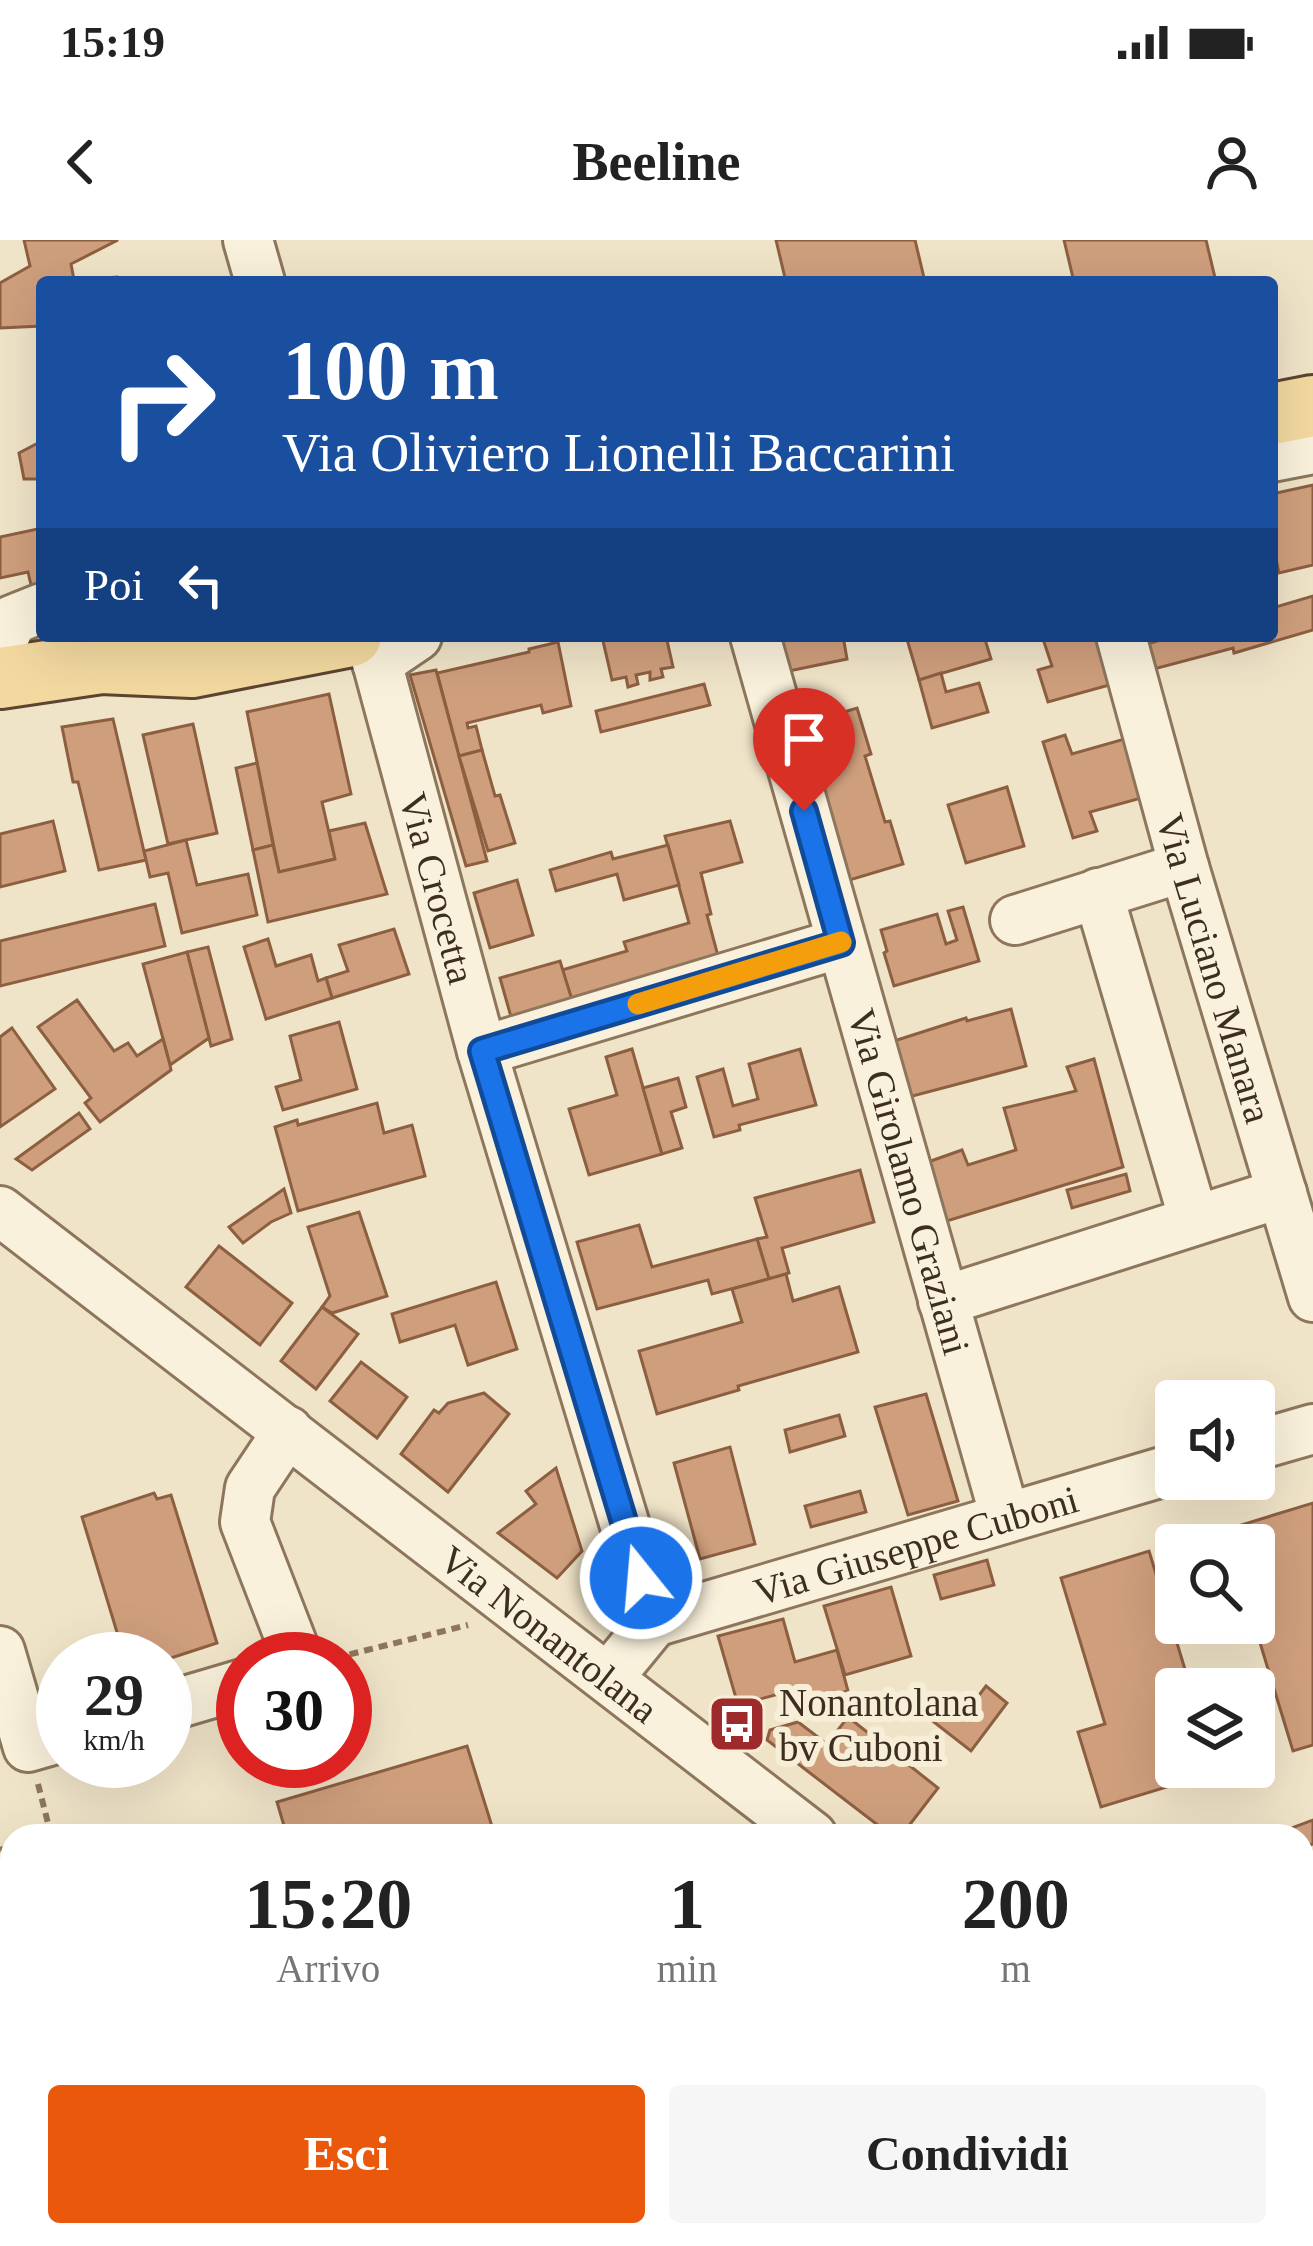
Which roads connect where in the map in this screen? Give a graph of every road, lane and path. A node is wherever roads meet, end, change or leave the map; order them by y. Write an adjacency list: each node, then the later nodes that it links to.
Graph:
1 (248, 240): 2 (street)
2 (258, 276)
3 (1313, 406): 4 (main road)
4 (1278, 413)
5 (1313, 449): 6 (street)
6 (1278, 457)
7 (36, 610): 12 (street)
8 (164, 642): 13 (main road)
9 (757, 642): 18 (street, Via Girolamo Graziani)
10 (1123, 642): 15 (street, Via Luciano Manara)
11 (366, 645): 13 (main road); 19 (street, Via Crocetta)
12 (0, 647)
13 (101, 663): 14 (main road)
14 (0, 678)
15 (1184, 867): 16 (street); 20 (street, Via Luciano Manara)
16 (1098, 893): 17 (street); 22 (street)
17 (1015, 920)
18 (841, 943): 19 (street); 24 (street, Via Girolamo Graziani)
19 (482, 1051): 31 (street, Via Crocetta)
20 (1282, 1192): 22 (street); 23 (street, Via Luciano Manara)
21 (0, 1210): 26 (street, Via Nonantolana)
22 (1194, 1220): 24 (street)
23 (1313, 1297)
24 (943, 1301): 29 (street, Via Girolamo Graziani)
25 (1313, 1429): 27 (street)
26 (288, 1431): 30 (street, Via Nonantolana); 32 (street)
27 (1275, 1440)
28 (1155, 1474): 29 (street, Via Giuseppe Cuboni)
29 (1005, 1516): 31 (street, Via Giuseppe Cuboni)
30 (523, 1611): 33 (path); 35 (street, Via Nonantolana)
31 (654, 1622): 35 (street)
32 (287, 1632)
33 (372, 1649)
34 (0, 1652): 36 (street)
35 (608, 1678): 39 (street, Via Nonantolana)
36 (36, 1722)
37 (48, 1788): 38 (path)
38 (50, 1824)
39 (797, 1824)

